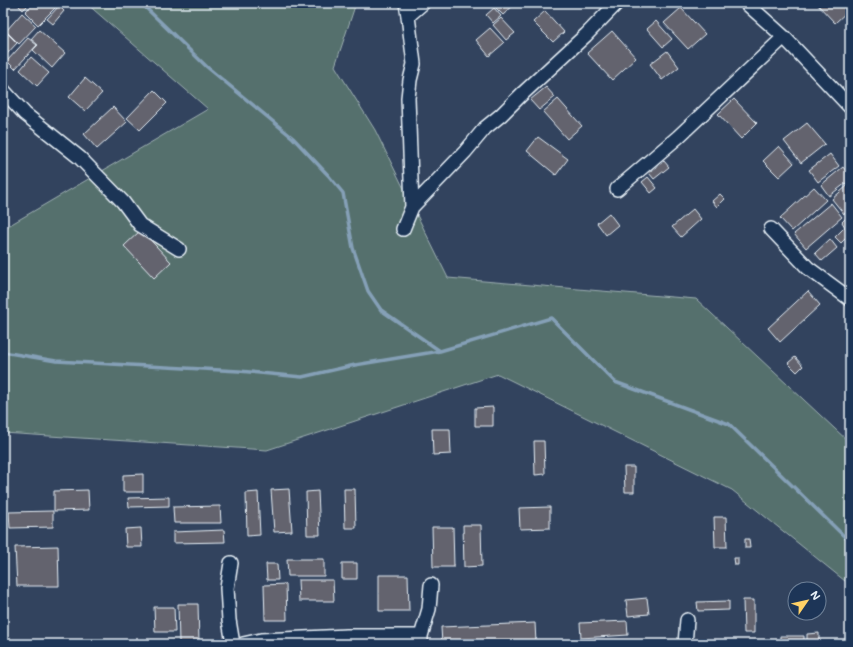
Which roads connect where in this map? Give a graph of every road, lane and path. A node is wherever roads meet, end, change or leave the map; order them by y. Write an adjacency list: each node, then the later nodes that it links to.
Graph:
1 (423, 3): 4 (street)
2 (617, 3): 9 (street)
3 (746, 3): 5 (street)
4 (407, 9): 9 (street)
5 (784, 37): 7 (street); 8 (street)
6 (3, 90): 12 (street)
7 (850, 107)
8 (617, 189)
9 (412, 207): 10 (street)
10 (403, 229)
11 (771, 229): 13 (street)
12 (179, 249)
13 (850, 299)
14 (231, 563): 18 (street)
15 (431, 585): 17 (street)
16 (687, 620): 20 (street)
17 (421, 640): 19 (street)
18 (233, 644)
19 (243, 644)
20 (685, 644)

